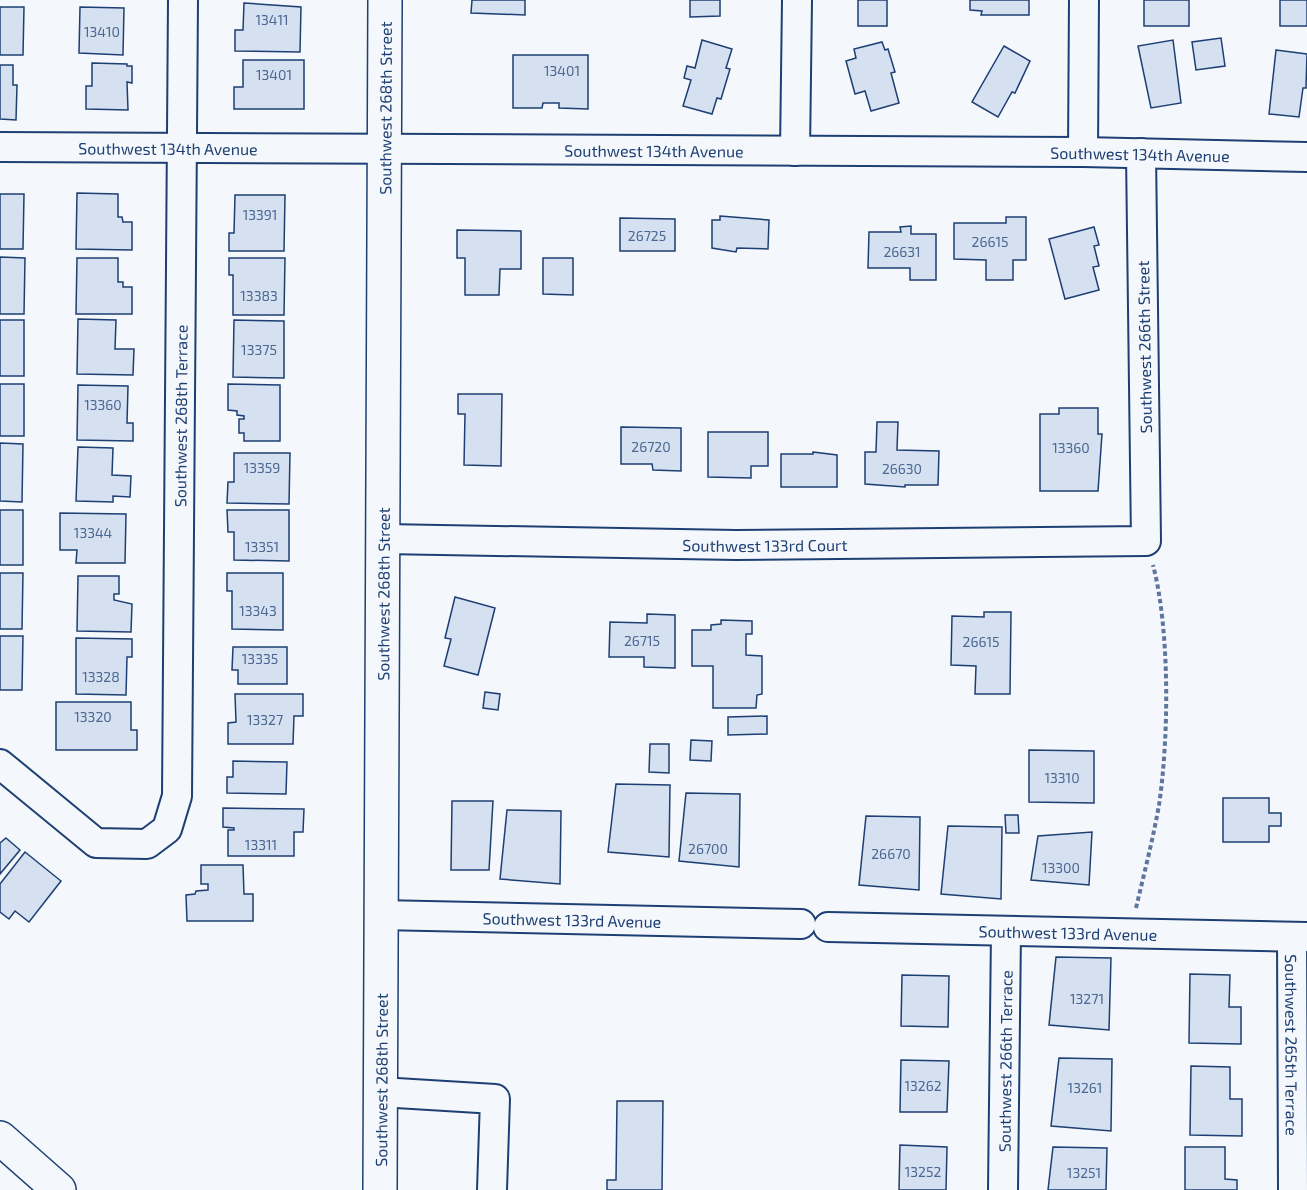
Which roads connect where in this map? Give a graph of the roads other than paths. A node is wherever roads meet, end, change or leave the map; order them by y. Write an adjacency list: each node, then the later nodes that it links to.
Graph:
1 (183, 0): 6 (street, Southwest 268th Terrace)
2 (385, 0): 7 (main road, Southwest 268th Street)
3 (797, 0): 8 (street)
4 (1084, 0): 9 (street)
5 (0, 147): 6 (street, Southwest 134th Avenue)
6 (183, 148): 7 (street, Southwest 134th Avenue); 14 (street, Southwest 268th Terrace)
7 (383, 150): 8 (street, Southwest 134th Avenue); 12 (main road, Southwest 268th Street)
8 (795, 151): 9 (street, Southwest 134th Avenue)
9 (1083, 152): 10 (street, Southwest 134th Avenue)
10 (1141, 153): 11 (street, Southwest 134th Avenue); 13 (street, Southwest 266th Street)
11 (1307, 157)
12 (384, 539): 13 (street, Southwest 133rd Court); 15 (main road, Southwest 268th Street)
13 (1146, 541)
14 (0, 764)
15 (380, 915): 16 (street, Southwest 133rd Avenue); 18 (main road, Southwest 268th Street)
16 (1006, 932): 17 (street, Southwest 133rd Avenue); 23 (street, Southwest 266th Terrace)
17 (1299, 937): 24 (street, Southwest 265th Terrace)
18 (380, 1092): 21 (main road, Southwest 268th Street); 22 (street)
19 (0, 1138): 20 (main road)
20 (59, 1190)
21 (380, 1190)
22 (492, 1190)
23 (1003, 1190)
24 (1293, 1190)

